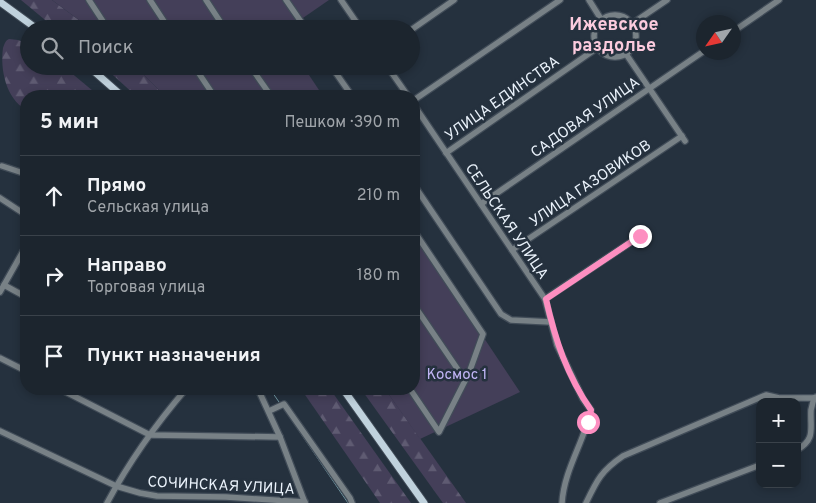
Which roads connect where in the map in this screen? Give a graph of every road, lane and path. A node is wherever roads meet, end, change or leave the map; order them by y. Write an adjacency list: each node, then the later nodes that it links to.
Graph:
1 (88, 0): 14 (street)
2 (150, 0): 15 (street)
3 (206, 0): 16 (street)
4 (286, 0): 17 (street)
5 (341, 0): 18 (street)
6 (454, 0): 20 (street)
7 (560, 0): 36 (street)
8 (589, 0): 12 (street)
9 (667, 0): 19 (street)
10 (779, 0): 21 (street)
11 (0, 2): 13 (main road)
12 (601, 18): 19 (street); 22 (street)
13 (25, 20)
14 (102, 20)
15 (163, 20)
16 (219, 20)
17 (300, 20)
18 (355, 20)
19 (633, 23): 23 (street)
20 (420, 24)
21 (741, 26)
22 (597, 48): 23 (street); 38 (street, УЛИЦА ЕДИНСТВА)
23 (626, 54): 30 (street)
24 (696, 56): 30 (street, САДОВАЯ УЛИЦА)
25 (98, 75): 31 (main road)
26 (200, 75): 32 (street)
27 (256, 75): 33 (street)
28 (337, 75): 34 (street)
29 (393, 75): 35 (street)
30 (649, 88): 43 (street, САДОВАЯ УЛИЦА); 47 (street, УЛИЦА ГАЗОВИКОВ)
31 (115, 90)
32 (210, 90)
33 (267, 90)
34 (348, 90)
35 (404, 90)
36 (420, 96)
37 (420, 114): 38 (street, СЕЛЬСКАЯ УЛИЦА)
38 (446, 153): 43 (street, СЕЛЬСКАЯ УЛИЦА)
39 (2, 166): 40 (street)
40 (20, 172)
41 (420, 194): 54 (street)
42 (0, 198): 44 (street)
43 (481, 204): 47 (street, СЕЛЬСКАЯ УЛИЦА)
44 (20, 211)
45 (640, 236): 52 (street)
46 (420, 240): 57 (street)
47 (512, 250): 52 (street, СЕЛЬСКАЯ УЛИЦА)
48 (20, 257): 49 (street)
49 (4, 285): 50 (street); 51 (street)
50 (0, 292)
51 (20, 294)
52 (546, 299): 54 (street, СЕЛЬСКАЯ УЛИЦА)
53 (420, 314): 57 (street)
54 (551, 322): 75 (street, СЕЛЬСКАЯ УЛИЦА)
55 (0, 358): 56 (street)
56 (20, 368)
57 (466, 380): 62 (street)
58 (71, 395): 66 (street)
59 (181, 395): 66 (street)
60 (261, 395): 64 (street)
61 (347, 395): 74 (main road)
62 (414, 395)
63 (815, 398): 68 (street); 76 (street)
64 (269, 412): 67 (street); 73 (street)
65 (0, 431): 70 (street, СОЧИНСКАЯ УЛИЦА)
66 (150, 436): 67 (street); 70 (street)
67 (280, 438): 71 (street)
68 (801, 448)
69 (756, 467): 77 (street)
70 (116, 486): 71 (street, СОЧИНСКАЯ УЛИЦА); 72 (street)
71 (305, 502)
72 (107, 503)
73 (352, 503)
74 (424, 503)
75 (562, 503)
76 (586, 503)
77 (660, 503)

